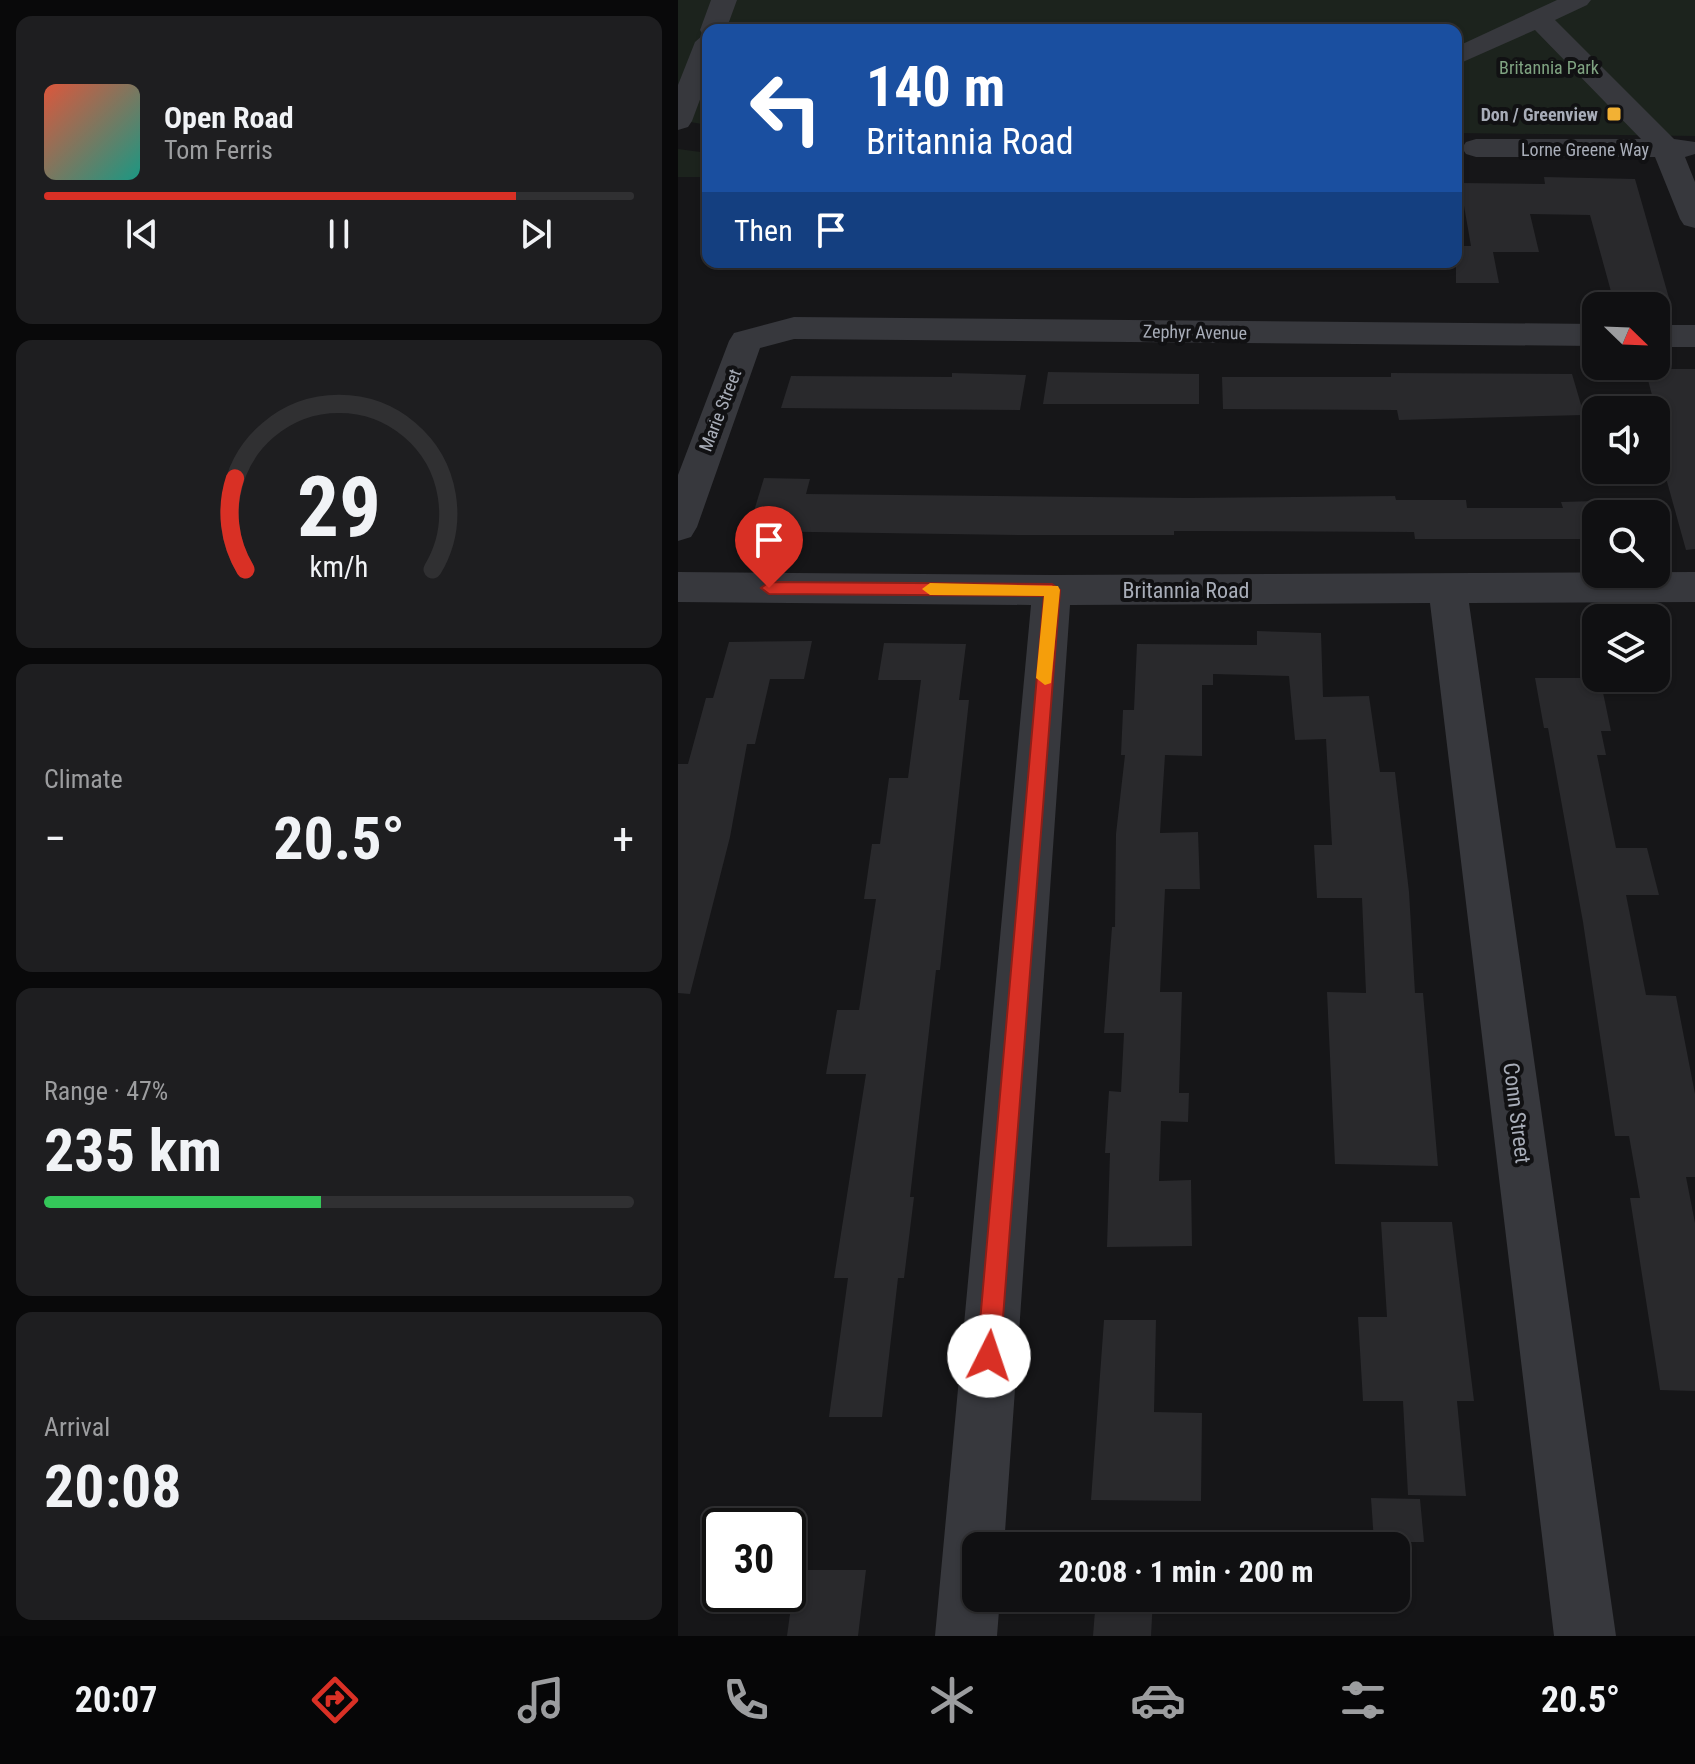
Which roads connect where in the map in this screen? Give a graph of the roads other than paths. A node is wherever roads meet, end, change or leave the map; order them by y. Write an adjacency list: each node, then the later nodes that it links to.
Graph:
1 (724, 0): 4 (street)
2 (1578, 0): 3 (street)
3 (1539, 19): 5 (street); 9 (street)
4 (715, 24)
5 (1462, 54)
6 (702, 64): 7 (street)
7 (683, 132)
8 (1476, 148): 9 (street, Lorne Greene Way)
9 (1681, 149): 10 (street)
10 (1695, 219)
11 (794, 328): 12 (street, Zephyr Avenue); 15 (street, Marie Street)
12 (1582, 335)
13 (1670, 336): 14 (street)
14 (1695, 336)
15 (678, 527)
16 (678, 587): 19 (street, Britannia Road)
17 (1695, 587): 18 (street, Britannia Road)
18 (1448, 589): 19 (street, Britannia Road); 21 (street, Conn Street)
19 (1052, 590): 20 (street)
20 (966, 1636)
21 (1585, 1636)

